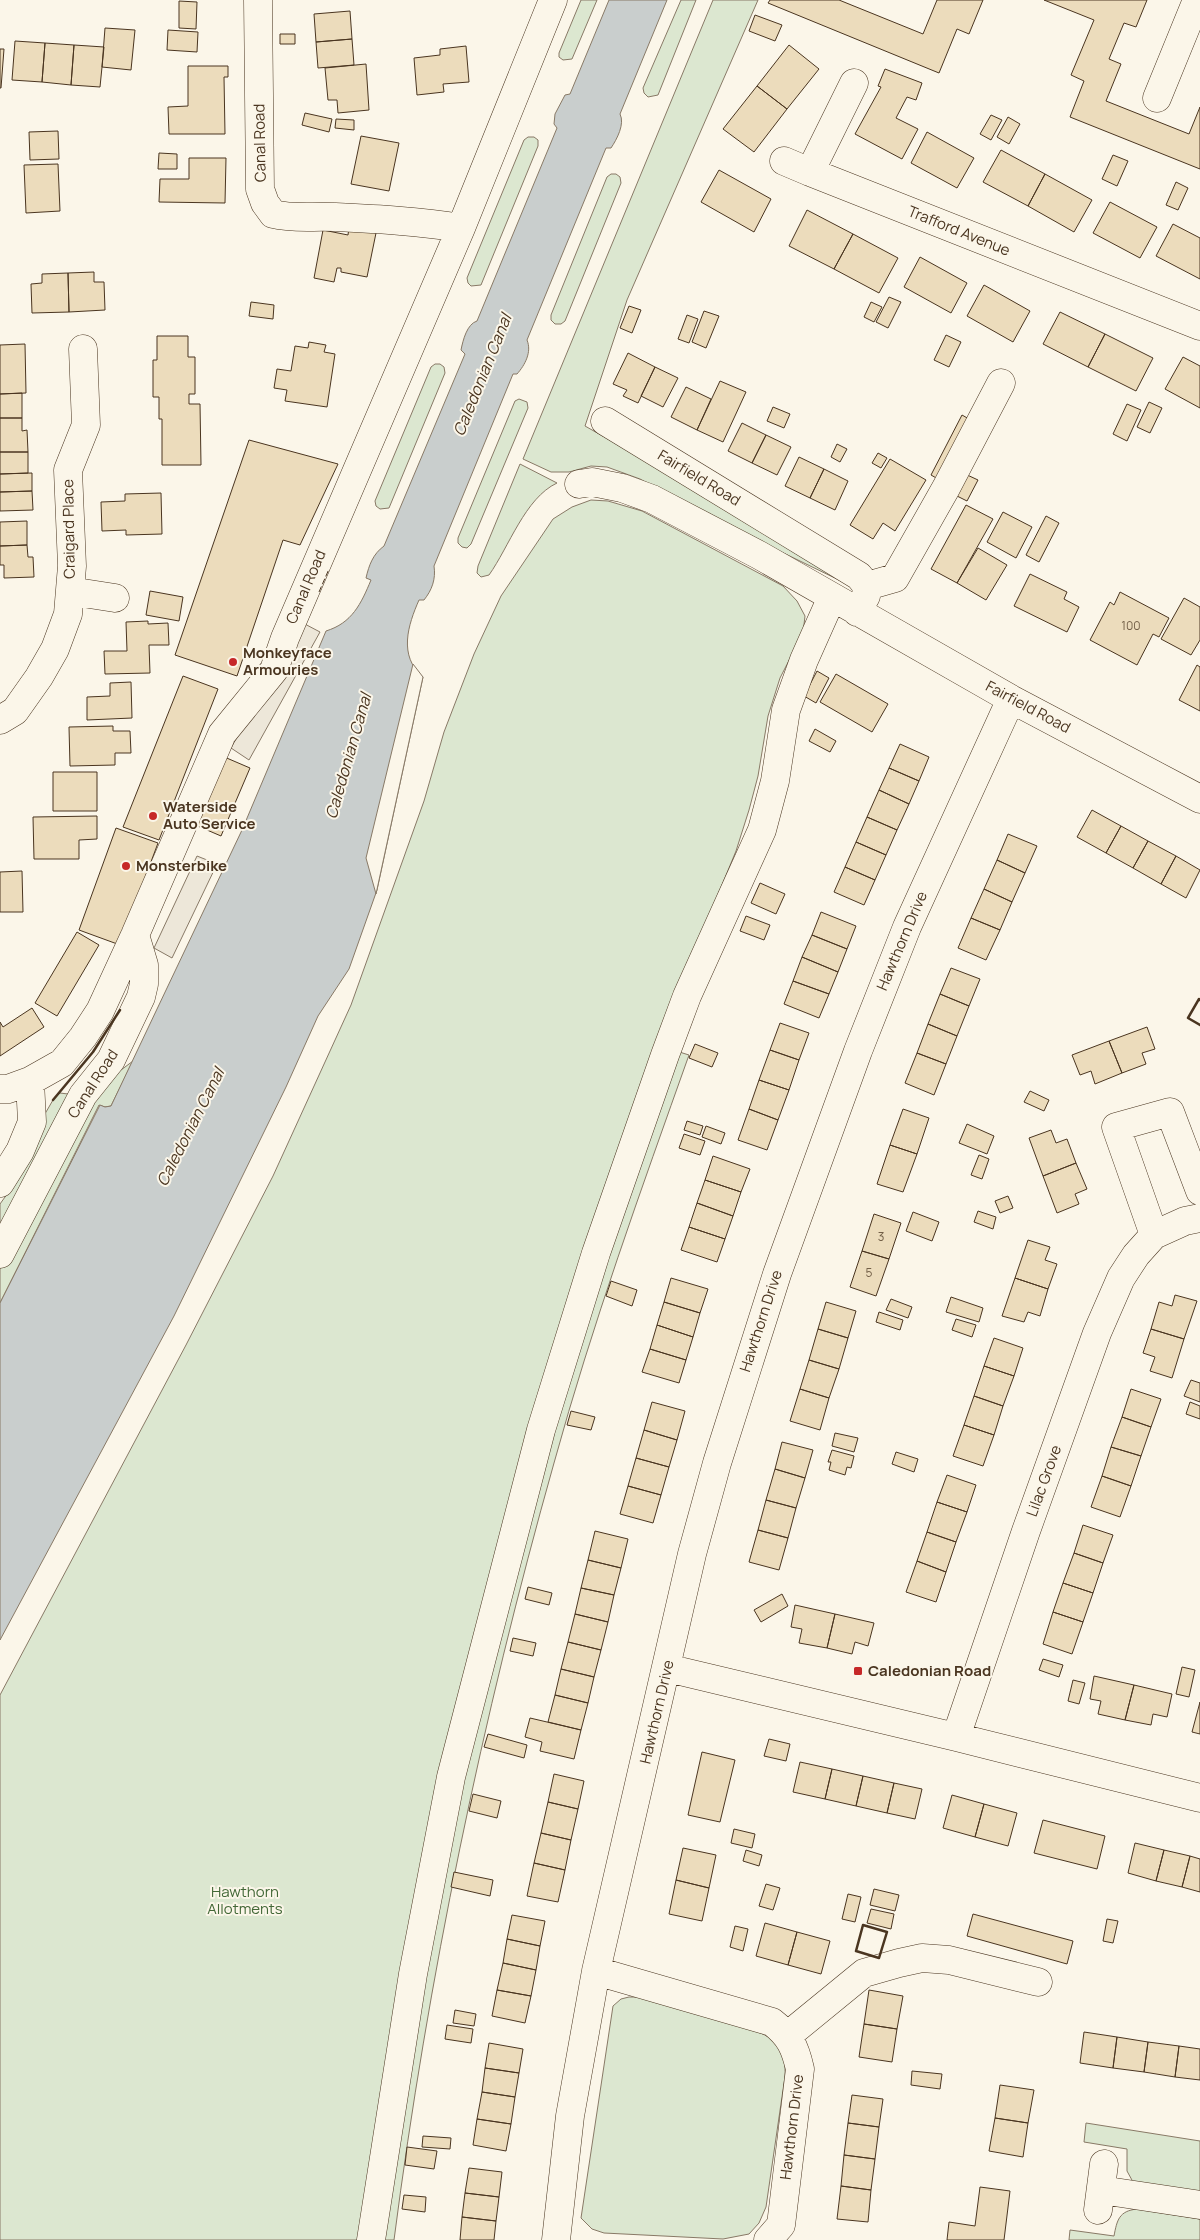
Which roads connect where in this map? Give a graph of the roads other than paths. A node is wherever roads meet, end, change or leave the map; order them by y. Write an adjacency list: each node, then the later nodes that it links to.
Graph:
1 (258, 0): 8 (street, Canal Road)
2 (553, 0): 8 (street, Canal Road)
3 (1197, 0): 5 (street)
4 (854, 83): 7 (street)
5 (1158, 98)
6 (784, 161): 7 (street, Trafford Avenue)
7 (810, 172): 9 (street, Trafford Avenue)
8 (460, 228): 22 (street, Canal Road)
9 (1200, 326)
10 (83, 349): 15 (street, Craigard Place)
11 (1001, 382): 14 (street)
12 (605, 421): 14 (street, Fairfield Road)
13 (579, 484): 16 (street, Fairfield Road)
14 (867, 586): 18 (street)
15 (70, 592): 17 (street); 20 (street, Craigard Place)
16 (832, 597): 18 (street, Fairfield Road); 38 (street)
17 (115, 598)
18 (857, 612): 19 (street, Fairfield Road)
19 (1011, 699): 21 (street, Fairfield Road); 30 (street, Hawthorn Drive)
20 (0, 720)
21 (1200, 800)
22 (135, 935): 23 (street, Canal Road); 29 (street, Canal Road)
23 (30, 1081): 24 (street, Canal Road); 25 (street)
24 (0, 1089)
25 (0, 1183)
26 (1200, 1191): 28 (street)
27 (1200, 1218): 28 (street, Lilac Grove)
28 (1154, 1235): 31 (street, Lilac Grove)
29 (0, 1254)
30 (667, 1668): 31 (street); 33 (street, Hawthorn Drive)
31 (956, 1737): 32 (street)
32 (1200, 1798)
33 (596, 1971): 35 (street); 39 (street, Hawthorn Drive)
34 (1038, 1982): 35 (street)
35 (788, 2036): 40 (street, Hawthorn Drive)
36 (1101, 2188): 37 (street)
37 (1200, 2205)
38 (371, 2240)
39 (556, 2240)
40 (768, 2240)

